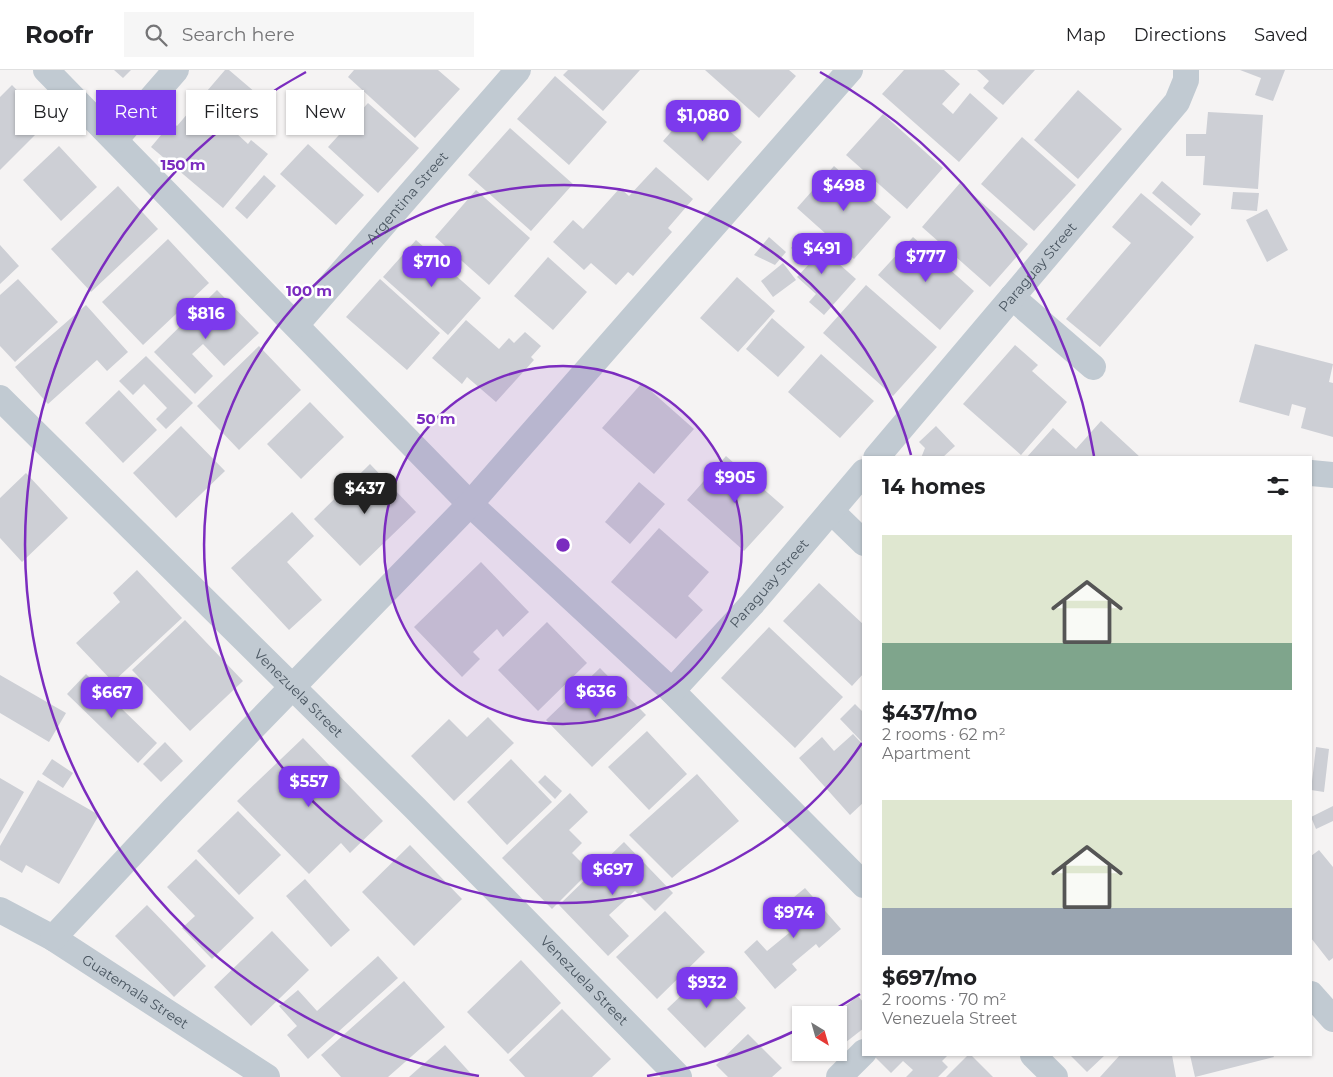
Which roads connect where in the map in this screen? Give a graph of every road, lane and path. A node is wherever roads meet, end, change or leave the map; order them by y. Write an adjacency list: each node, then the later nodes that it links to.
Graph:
1 (46, 70): 6 (street)
2 (176, 70): 6 (street)
3 (518, 70): 8 (street, Argentina Street)
4 (850, 70): 15 (street)
5 (1186, 70): 7 (street, Paraguay Street)
6 (115, 140): 8 (street)
7 (1012, 297): 9 (street); 11 (street, Paraguay Street)
8 (296, 325): 15 (street)
9 (1093, 367)
10 (0, 398): 18 (street, Venezuela Street)
11 (878, 456)
12 (1312, 473): 14 (street)
13 (862, 474): 16 (street, Paraguay Street)
14 (1333, 476)
15 (470, 504): 18 (street); 19 (street)
16 (831, 511): 17 (street); 19 (street, Paraguay Street)
17 (862, 541)
18 (292, 688): 22 (street); 28 (street, Venezuela Street)
19 (672, 691): 20 (street)
20 (862, 883)
21 (0, 910): 22 (street, Guatemala Street)
22 (53, 938): 27 (street, Guatemala Street)
23 (1312, 995): 24 (street)
24 (1333, 1019)
25 (862, 1054): 29 (street)
26 (1034, 1056): 30 (street)
27 (267, 1077)
28 (679, 1077)
29 (839, 1077)
30 (1055, 1077)

